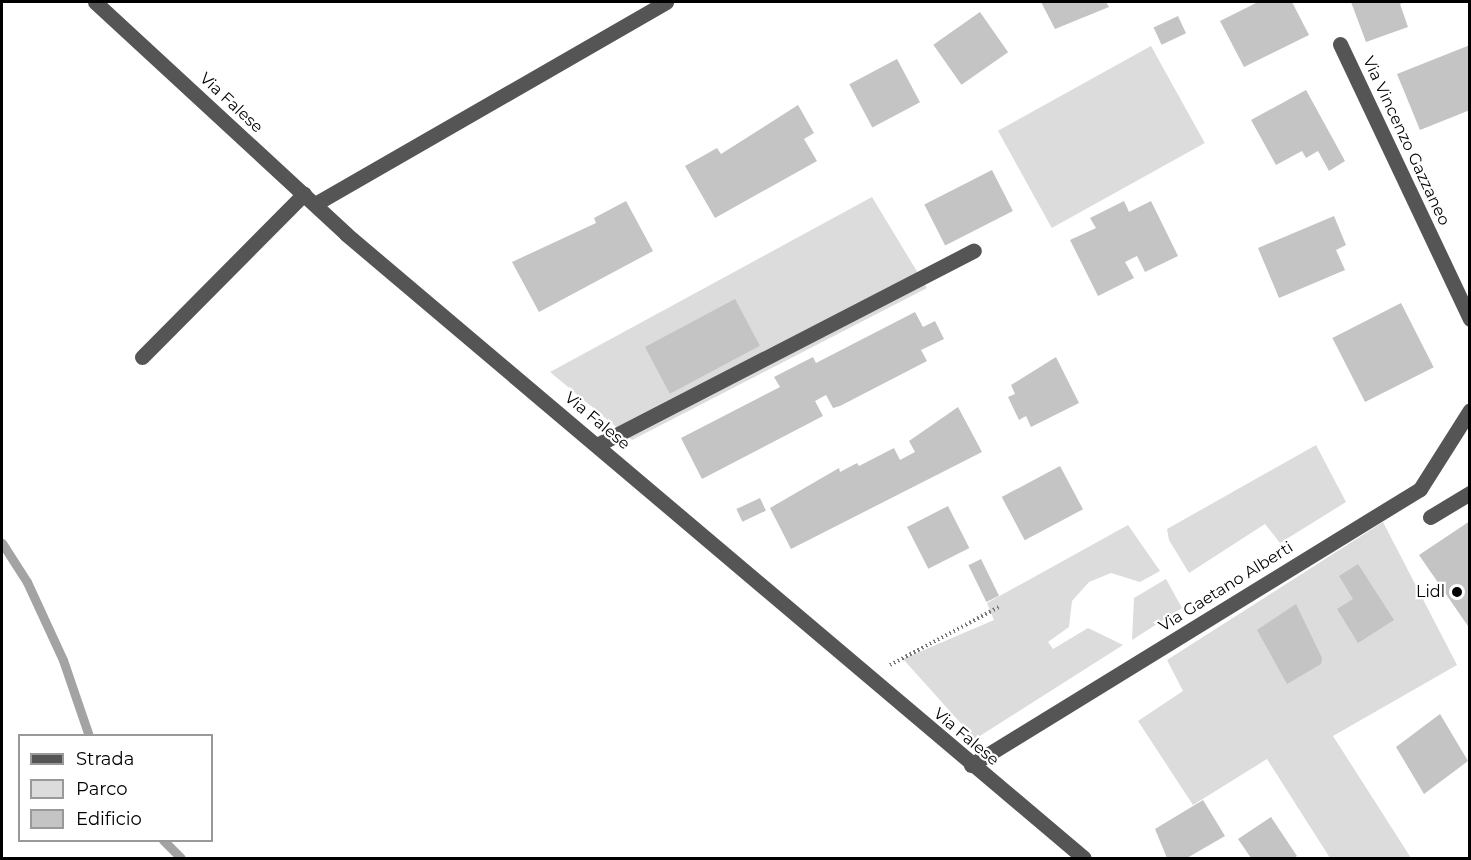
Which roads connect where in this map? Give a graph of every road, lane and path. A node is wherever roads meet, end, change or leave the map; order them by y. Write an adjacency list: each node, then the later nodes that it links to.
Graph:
1 (95, 2): 4 (street, Via Falese)
2 (666, 2): 4 (street)
3 (1340, 44): 6 (street, Via Vincenzo Gazzaneo)
4 (309, 199): 7 (street); 9 (street, Via Falese)
5 (974, 249): 9 (street)
6 (1470, 319)
7 (142, 357)
8 (1470, 410): 14 (street, Via Gaetano Alberti)
9 (597, 445): 13 (street, Via Falese)
10 (1470, 493): 11 (street)
11 (1430, 517)
12 (1001, 606): 13 (path)
13 (870, 679): 14 (street, Via Falese)
14 (971, 765): 15 (street, Via Falese)
15 (1084, 858)

